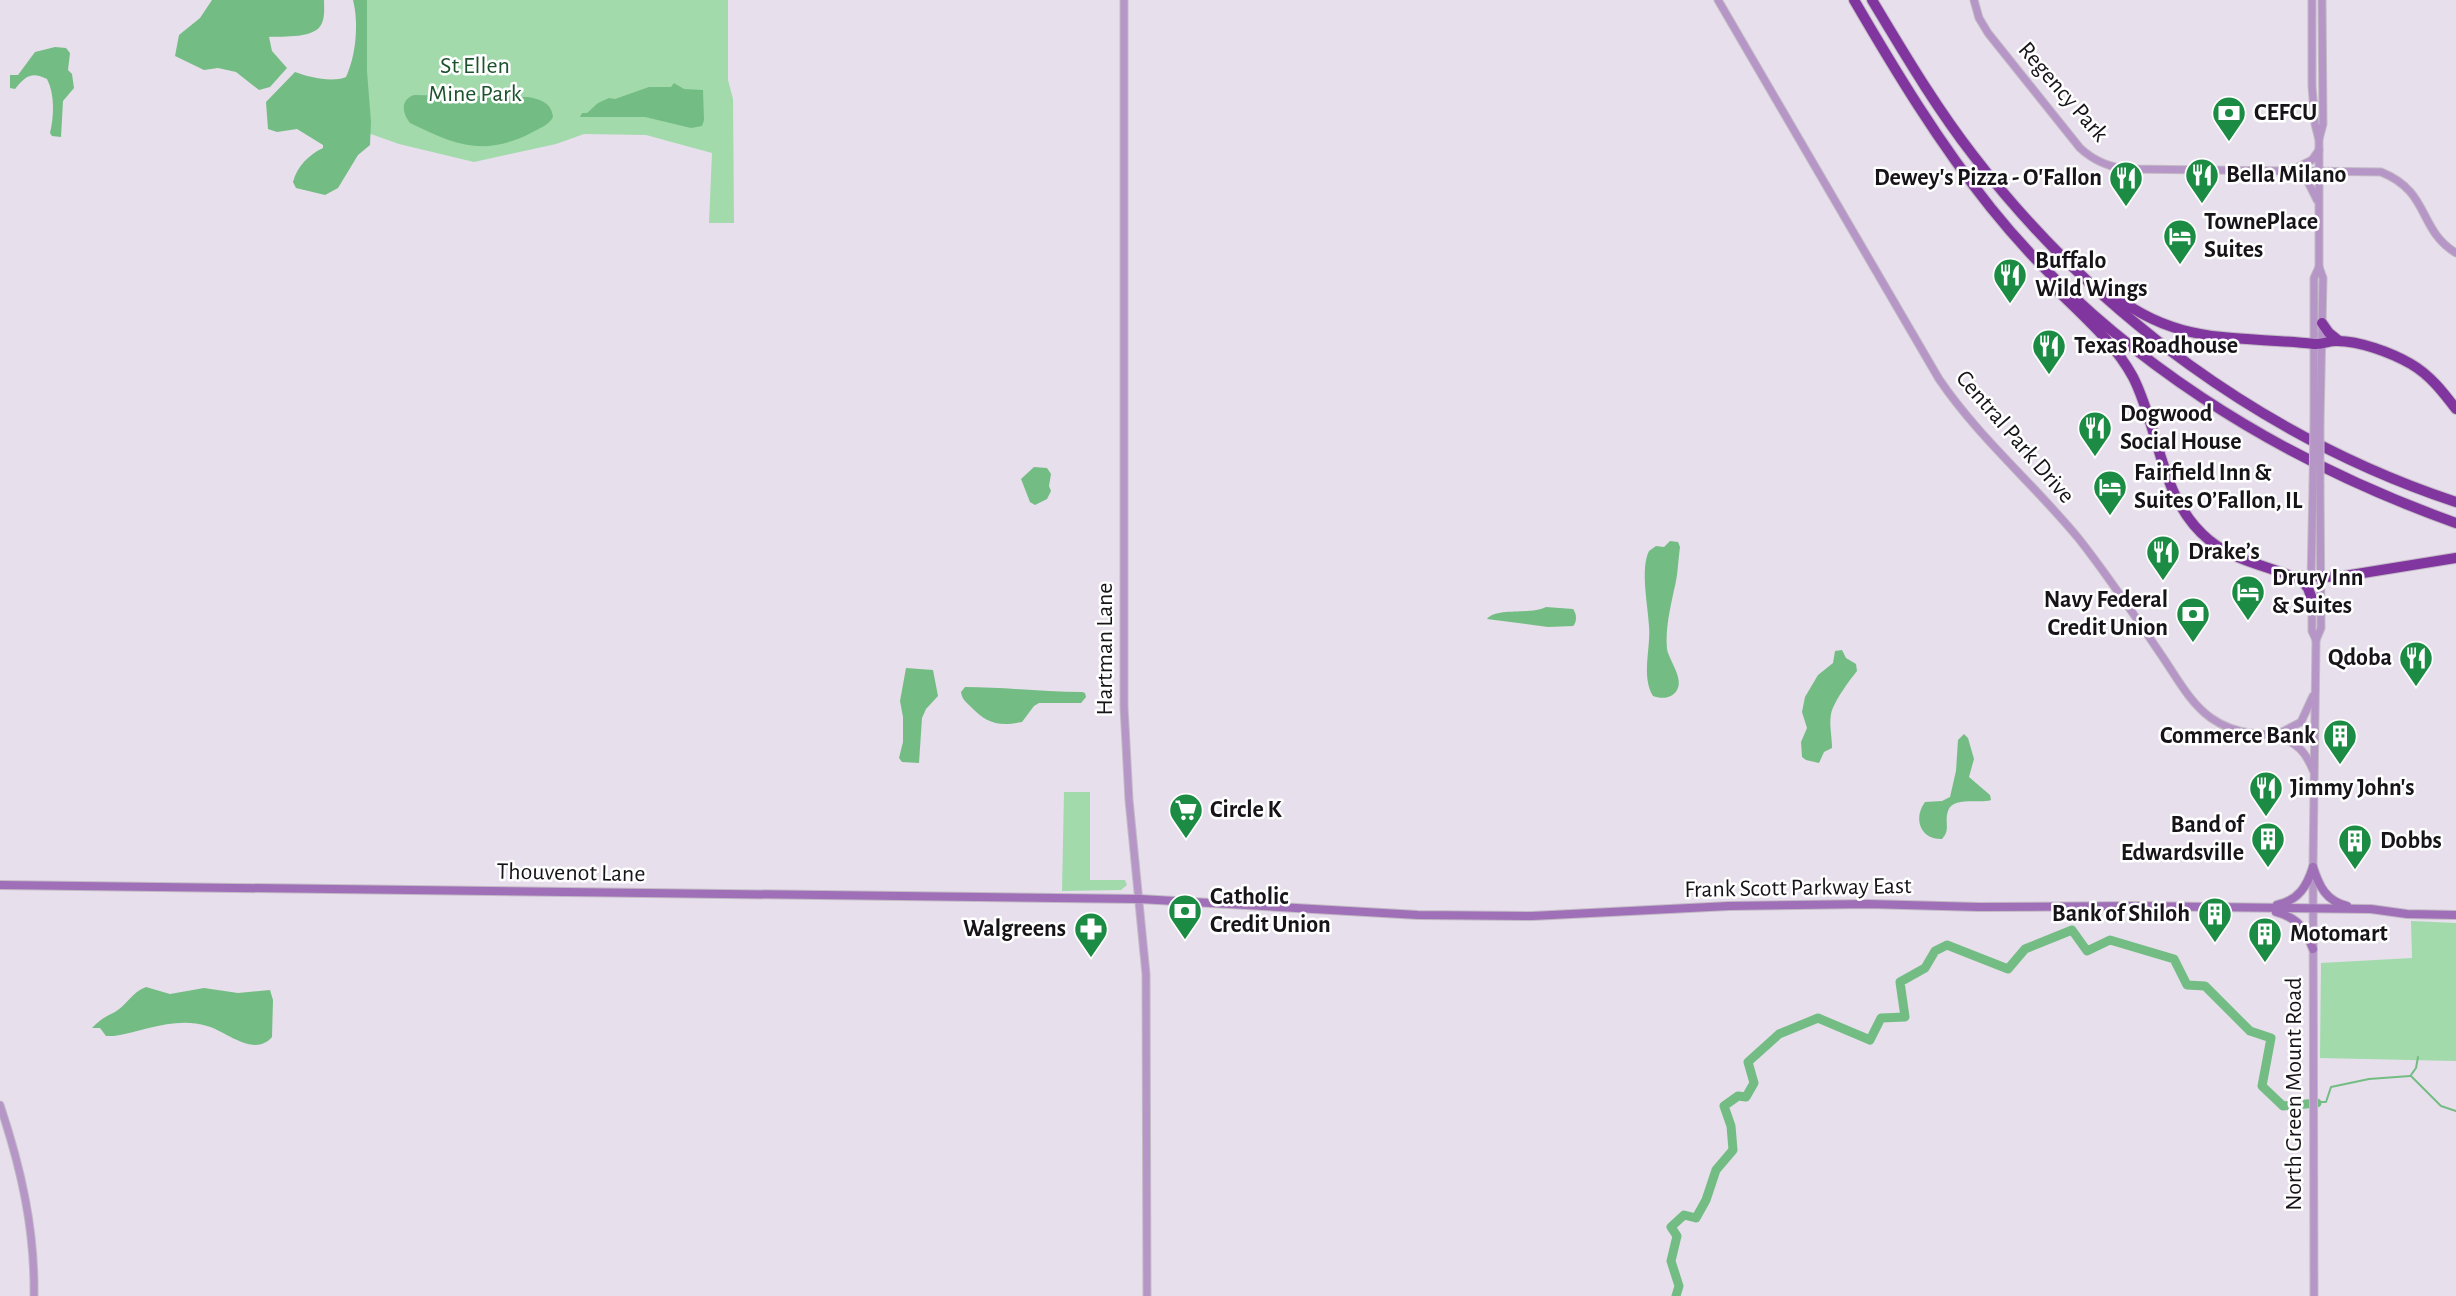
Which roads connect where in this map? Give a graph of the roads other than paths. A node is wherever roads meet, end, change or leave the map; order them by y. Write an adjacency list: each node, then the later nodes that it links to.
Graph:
1 (1124, 0): 33 (street, Hartman Lane)
2 (1718, 0): 28 (street, Central Park Drive)
3 (1854, 0): 12 (highway)
4 (1872, 0): 13 (highway)
5 (1974, 0): 9 (street, Regency Park)
6 (2312, 0): 8 (street, North Green Mount Road)
7 (2322, 0): 8 (street, North Green Mount Road)
8 (2319, 145): 9 (street); 10 (street, North Green Mount Road)
9 (2290, 170): 10 (street, Regency Park); 11 (street)
10 (2319, 171): 11 (street, North Green Mount Road); 14 (street, Regency Park)
11 (2319, 204): 15 (street, North Green Mount Road)
12 (1993, 211): 21 (highway); 24 (highway)
13 (2037, 229): 18 (highway); 20 (highway)
14 (2456, 253)
15 (2319, 267): 16 (street, North Green Mount Road); 18 (street, North Green Mount Road)
16 (2322, 323): 17 (highway); 18 (street, North Green Mount Road)
17 (2339, 341): 18 (highway); 19 (highway)
18 (2318, 344): 23 (street, North Green Mount Road, bridge)
19 (2456, 409)
20 (2456, 502)
21 (2456, 523)
22 (2456, 558): 23 (highway)
23 (2316, 575): 24 (highway); 25 (street, North Green Mount Road); 26 (street, North Green Mount Road)
24 (2292, 576): 25 (highway)
25 (2312, 599): 26 (street, North Green Mount Road)
26 (2316, 640): 27 (street, North Green Mount Road)
27 (2315, 690): 28 (street); 29 (street, North Green Mount Road)
28 (2275, 734): 29 (street, Central Park Drive); 30 (street)
29 (2314, 734): 30 (street, North Green Mount Road)
30 (2314, 773): 31 (street, North Green Mount Road)
31 (2313, 867): 34 (main road); 35 (street, North Green Mount Road); 36 (main road)
32 (0, 885): 33 (main road, Thouvenot Lane)
33 (1140, 899): 34 (main road, Frank Scott Parkway East); 41 (street, Hartman Lane)
34 (2263, 908): 35 (main road, Frank Scott Parkway East); 38 (main road)
35 (2313, 909): 36 (main road, Frank Scott Parkway East); 38 (street, North Green Mount Road)
36 (2364, 909): 37 (main road, Frank Scott Parkway East)
37 (2456, 915)
38 (2313, 949): 42 (street, North Green Mount Road)
39 (0, 1105): 40 (street)
40 (34, 1296)
41 (1147, 1296)
42 (2314, 1296)

